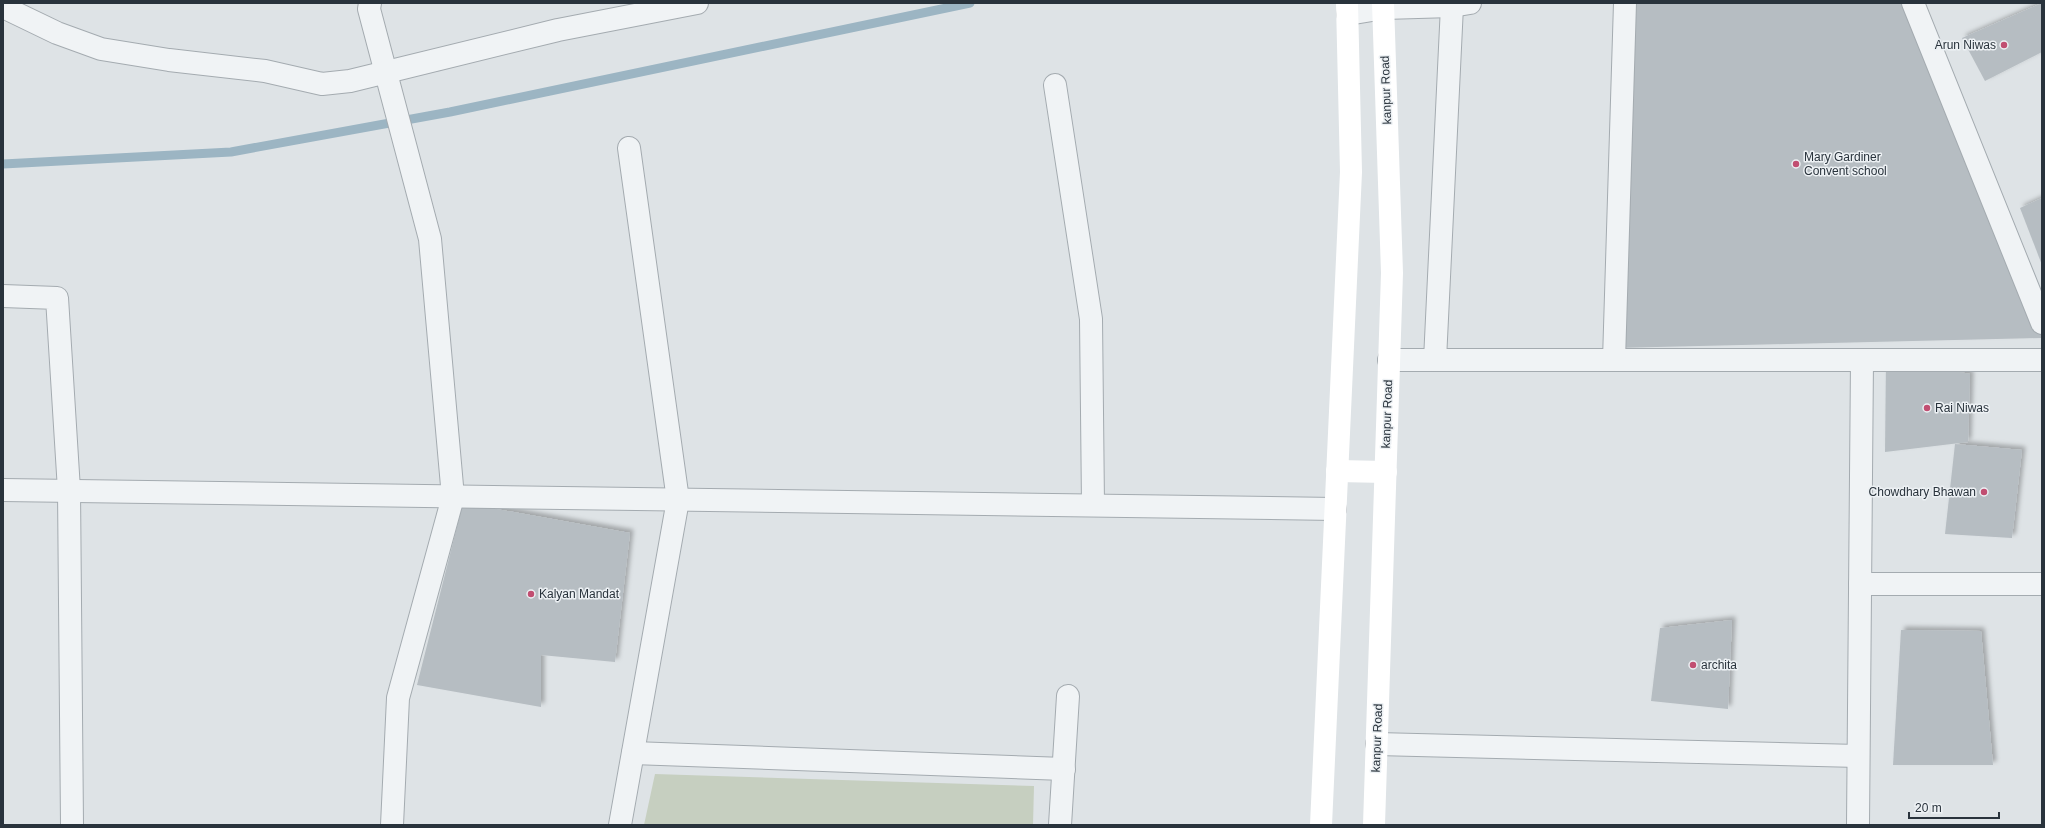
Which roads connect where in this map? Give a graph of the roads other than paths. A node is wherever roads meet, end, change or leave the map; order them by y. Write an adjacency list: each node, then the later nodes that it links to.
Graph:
1 (370, 3): 9 (street)
2 (697, 3): 9 (street)
3 (1625, 3): 16 (street)
4 (1913, 3): 13 (street)
5 (1461, 5): 6 (street); 15 (street)
6 (1384, 6): 8 (street); 14 (street, kanpur Road)
7 (3, 7): 9 (street)
8 (1347, 9): 19 (street)
9 (387, 77): 23 (street)
10 (1054, 85): 25 (street)
11 (629, 148): 24 (street)
12 (3, 296): 22 (street)
13 (2042, 323)
14 (1389, 360): 15 (street); 20 (street, kanpur Road)
15 (1435, 360): 16 (street)
16 (1614, 360): 17 (street)
17 (1862, 360): 18 (street); 27 (street)
18 (2042, 360)
19 (1337, 471): 20 (street); 26 (street)
20 (1386, 472): 30 (street, kanpur Road)
21 (3, 490): 22 (street)
22 (69, 490): 23 (street); 34 (street)
23 (453, 497): 24 (street); 35 (street)
24 (678, 500): 25 (street); 31 (street)
25 (1093, 505): 26 (street)
26 (1335, 509): 38 (street)
27 (1860, 584): 28 (street); 32 (street)
28 (2042, 584)
29 (1068, 696): 33 (street)
30 (1377, 744): 32 (street); 39 (street, kanpur Road)
31 (633, 753): 33 (street); 36 (street)
32 (1858, 756): 40 (street)
33 (1064, 769): 37 (street)
34 (72, 825)
35 (392, 825)
36 (620, 825)
37 (1060, 825)
38 (1320, 825)
39 (1374, 825)
40 (1858, 825)

